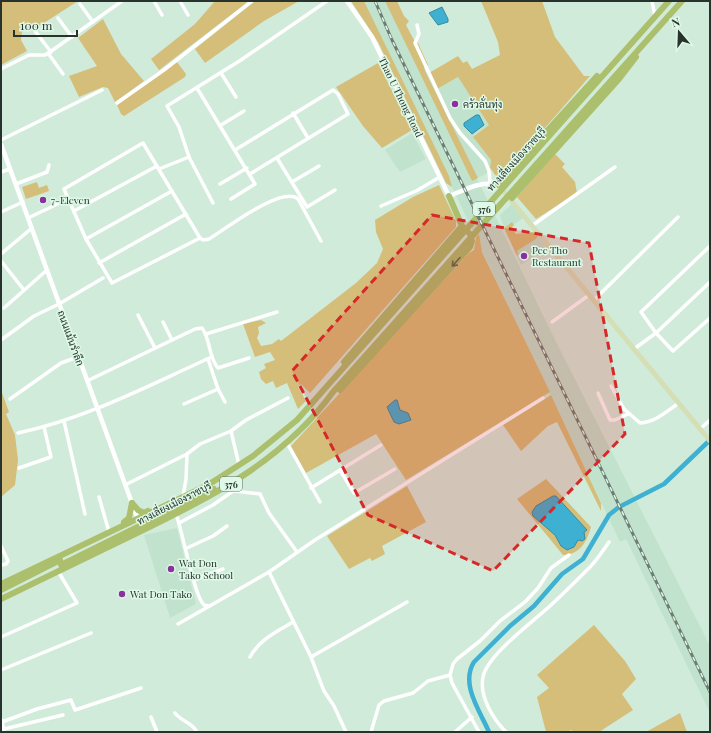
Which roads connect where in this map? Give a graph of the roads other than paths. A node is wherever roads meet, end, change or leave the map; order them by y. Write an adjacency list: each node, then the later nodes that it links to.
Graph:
1 (112, 1): 12 (street)
2 (122, 1): 12 (street)
3 (154, 1): 14 (street)
4 (252, 1): 30 (street)
5 (327, 1): 25 (street)
6 (347, 1): 48 (street, Thao U Thong Road)
7 (652, 1): 15 (street)
8 (670, 1): 15 (main road, ทางเลี่ยงเมืองราชบุรี / 376)
9 (682, 1): 18 (main road, ทางเลี่ยงเมืองราชบุรี / 376)
10 (182, 2): 13 (street)
11 (80, 4): 17 (street)
12 (115, 6): 17 (street)
13 (188, 15)
14 (162, 16)
15 (655, 17): 22 (main road, ทางเลี่ยงเมืองราชบุรี / 376)
16 (58, 18): 21 (street)
17 (93, 22): 21 (street)
18 (661, 24): 58 (main road); 103 (main road, ทางเลี่ยงเมืองราชบุรี / 376)
19 (417, 25): 50 (street)
20 (36, 31): 23 (street)
21 (72, 37): 23 (street)
22 (635, 39): 53 (main road); 109 (main road, ทางเลี่ยงเมืองราชบุรี / 376)
23 (49, 53): 24 (street); 26 (street)
24 (1, 70)
25 (221, 73): 27 (street); 29 (street)
26 (63, 74)
27 (197, 88): 33 (street); 38 (street)
28 (102, 90): 35 (street)
29 (236, 97)
30 (117, 103)
31 (244, 111): 33 (street)
32 (293, 114): 34 (street); 34 (street); 37 (street)
33 (221, 125): 37 (street)
34 (308, 138): 39 (street)
35 (1, 140)
36 (1, 144): 45 (street, ถนนแม้นรำลึก)
37 (235, 150): 44 (street)
38 (189, 157): 43 (street); 61 (street)
39 (277, 158): 47 (street); 49 (street)
40 (48, 165): 51 (street)
41 (319, 166): 49 (street)
42 (616, 166): 69 (street)
43 (158, 167): 55 (street); 57 (street); 63 (street)
44 (247, 168): 47 (street); 52 (street)
45 (10, 169): 46 (street); 51 (street, ถนนแม้นรำลึก)
46 (1, 172)
47 (250, 174): 59 (street)
48 (440, 177): 56 (street, Thao U Thong Road); 62 (street)
49 (292, 182): 54 (street)
50 (490, 182): 53 (street); 56 (street)
51 (16, 184): 60 (street, ถนนแม้นรำลึก)
52 (220, 184)
53 (498, 184): 58 (main road)
54 (335, 190)
55 (172, 191): 65 (street); 72 (street)
56 (449, 196): 68 (main road)
57 (68, 198): 63 (street); 67 (street)
58 (512, 198): 69 (main road)
59 (231, 199)
60 (23, 202): 64 (street); 67 (street, ถนนแม้นรำลึก)
61 (213, 203)
62 (381, 206)
63 (74, 210): 72 (street)
64 (1, 212)
65 (186, 214): 71 (street); 77 (street)
66 (678, 217): 83 (street)
67 (28, 218): 70 (street, ถนนแม้นรำลึก)
68 (462, 226): 109 (main road); 113 (main road, one-way to 113)
69 (533, 226): 82 (main road)
70 (32, 228): 75 (street); 78 (street, ถนนแม้นรำลึก)
71 (200, 238): 73 (street); 77 (street)
72 (86, 239): 77 (street)
73 (321, 241)
74 (709, 248): 91 (street)
75 (1, 254)
76 (1, 261): 81 (street)
77 (99, 263)
78 (46, 270): 81 (street); 84 (street, ถนนแม้นรำลึก)
79 (103, 278): 84 (street)
80 (710, 282): 91 (street)
81 (24, 290): 85 (street)
82 (589, 295): 83 (main road); 90 (street)
83 (594, 300): 96 (main road)
84 (59, 304): 93 (street); 97 (street, ถนนแม้นรำลึก)
85 (4, 308)
86 (277, 312): 92 (street)
87 (138, 315): 95 (street)
88 (710, 318): 91 (street)
89 (163, 322): 94 (street)
90 (552, 322)
91 (656, 333): 96 (street)
92 (206, 334): 94 (street); 98 (street)
93 (1, 340)
94 (172, 340): 95 (street)
95 (155, 348): 100 (street)
96 (634, 349): 110 (main road)
97 (78, 357): 100 (street, ถนนแม้นรำลึก); 107 (street)
98 (210, 358): 99 (street); 102 (street); 112 (street)
99 (249, 358)
100 (87, 381): 112 (street, ถนนแม้นรำลึก)
101 (611, 386): 114 (street)
102 (218, 389): 108 (street); 111 (street)
103 (333, 392): 113 (main road, ทางเลี่ยงเมืองราชบุรี / 376); 126 (main road, ทางเลี่ยงเมืองราชบุรี / 376)
104 (598, 393): 114 (street)
105 (288, 398): 120 (street)
106 (544, 398): 149 (street)
107 (10, 399)
108 (225, 402)
109 (313, 403): 115 (main road, ทางเลี่ยงเมืองราชบุรี / 376)
110 (679, 403): 114 (street); 119 (main road)
111 (184, 404)
112 (97, 408): 117 (street); 131 (street, ถนนแม้นรำลึก)
113 (317, 413): 123 (main road, ทางเลี่ยงเมืองราชบุรี / 376)
114 (628, 414)
115 (297, 420): 126 (main road, ทางเลี่ยงเมืองราชบุรี / 376); 127 (main road, ทางเลี่ยงเมืองราชบุรี / 376)
116 (710, 420): 119 (street)
117 (64, 421): 118 (street); 138 (street)
118 (44, 427): 121 (street); 128 (street)
119 (701, 430): 122 (main road)
120 (231, 431): 125 (street); 127 (street)
121 (18, 433)
122 (710, 441)
123 (287, 443): 132 (street); 139 (main road, ทางเลี่ยงเมืองราชบุรี / 376)
124 (381, 445): 130 (street)
125 (187, 454): 131 (street); 134 (street)
126 (258, 459): 157 (main road, ทางเลี่ยงเมืองราชบุรี / 376); 158 (main road, ทางเลี่ยงเมืองราชบุรี / 376)
127 (240, 466): 134 (main road, ทางเลี่ยงเมืองราชบุรี / 376)
128 (19, 468)
129 (395, 469): 130 (street)
130 (340, 470): 132 (street)
131 (125, 485): 136 (street, ถนนแม้นรำลึก)
132 (311, 488): 135 (street)
133 (99, 497): 145 (street)
134 (183, 498): 137 (main road, ทางเลี่ยงเมืองราชบุรี / 376)
135 (320, 502)
136 (132, 503): 137 (main road); 140 (street, ถนนแม้นรำลึก); 143 (main road)
137 (159, 509): 140 (main road, ทางเลี่ยงเมืองราชบุรี / 376)
138 (85, 514)
139 (176, 514): 141 (street); 144 (main road, ทางเลี่ยงเมืองราชบุรี / 376)
140 (137, 518): 143 (main road, ทางเลี่ยงเมืองราชบุรี / 376); 144 (street, ถนนแม้นรำลึก)
141 (179, 523): 148 (street); 149 (street)
142 (227, 526): 148 (street)
143 (118, 527): 145 (main road, ทางเลี่ยงเมืองราชบุรี / 376)
144 (142, 531): 153 (main road, ทางเลี่ยงเมืองราชบุรี / 376)
145 (109, 532): 156 (main road, ทางเลี่ยงเมืองราชบุรี / 376)
146 (609, 542): 183 (street)
147 (1, 546): 151 (street)
148 (187, 548): 155 (street)
149 (298, 552): 154 (street)
150 (569, 555): 169 (street)
151 (1, 566)
152 (223, 568): 155 (street)
153 (58, 571): 159 (main road, ทางเลี่ยงเมืองราชบุรี / 376); 165 (street)
154 (269, 572): 161 (street); 162 (street)
155 (194, 580): 161 (street)
156 (1, 584)
157 (1, 590)
158 (1, 595)
159 (1, 599)
160 (407, 602): 167 (street)
161 (208, 606): 163 (street)
162 (293, 622): 166 (street); 167 (street)
163 (178, 624)
164 (91, 633): 168 (street)
165 (1, 637)
166 (250, 657)
167 (310, 657): 179 (street)
168 (1, 670)
169 (450, 675): 174 (street); 180 (street)
170 (141, 688): 175 (street)
171 (175, 713): 178 (street)
172 (63, 715): 176 (street)
173 (152, 716): 177 (street)
174 (472, 717): 181 (street); 182 (street)
175 (1, 721): 176 (street)
176 (4, 731)
177 (157, 732)
178 (197, 732)
179 (346, 732)
180 (371, 732)
181 (455, 732)
182 (479, 732)
183 (506, 732)

